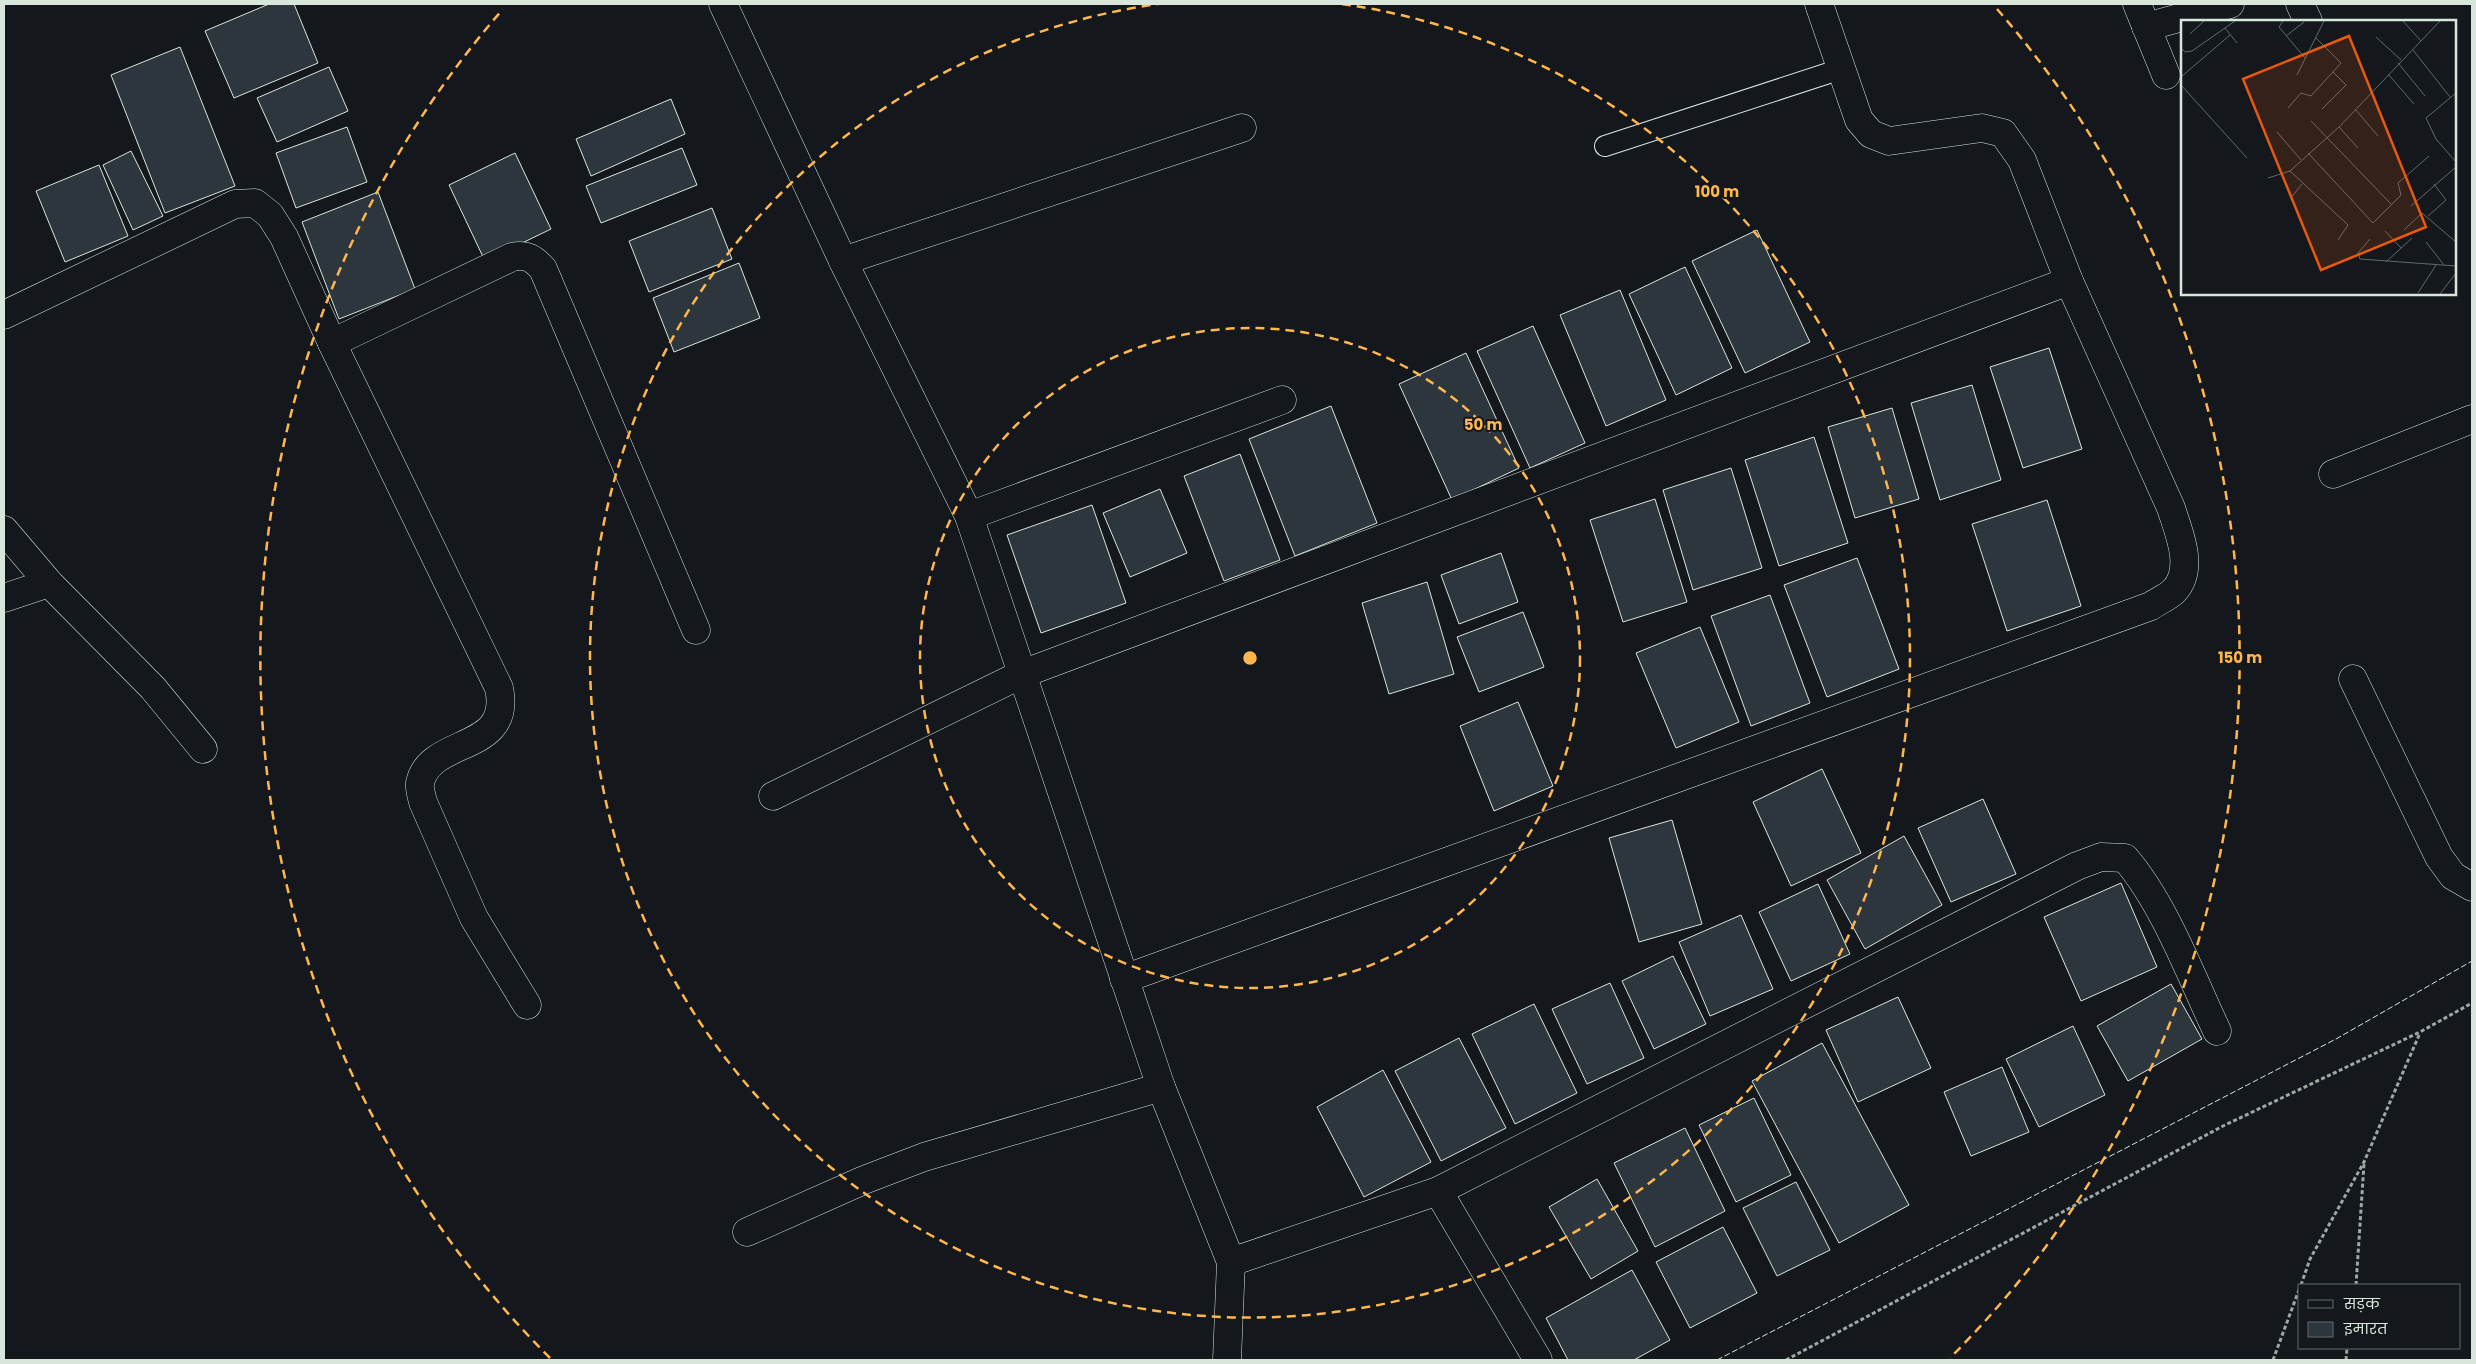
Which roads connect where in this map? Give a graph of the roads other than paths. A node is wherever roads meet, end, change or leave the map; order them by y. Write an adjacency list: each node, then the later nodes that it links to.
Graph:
1 (723, 4): 11 (street)
2 (1819, 4): 7 (street)
3 (2230, 4): 5 (street)
4 (2300, 4): 6 (street)
5 (2142, 15): 8 (street)
6 (2308, 20)
7 (1841, 69): 10 (lane); 12 (street)
8 (2166, 75)
9 (1242, 128): 11 (street)
10 (1605, 146)
11 (844, 260): 18 (street)
12 (2069, 281): 23 (street); 28 (street)
13 (4, 315): 14 (street)
14 (332, 343): 22 (street); 29 (street)
15 (1282, 400): 18 (street)
16 (2472, 419): 17 (street)
17 (2333, 474)
18 (969, 516): 23 (street)
19 (4, 530): 20 (street)
20 (49, 583): 21 (street); 25 (street)
21 (4, 598)
22 (696, 630)
23 (1022, 674): 26 (street); 28 (street)
24 (2353, 679): 27 (street)
25 (203, 749)
26 (773, 796)
27 (2472, 887)
28 (1124, 979): 31 (street)
29 (527, 1005)
30 (2217, 1031): 32 (street)
31 (1161, 1087): 33 (street); 34 (street)
32 (1438, 1191): 34 (street); 36 (street)
33 (747, 1232)
34 (1232, 1262): 35 (street)
35 (1227, 1360)
36 (1538, 1360)

